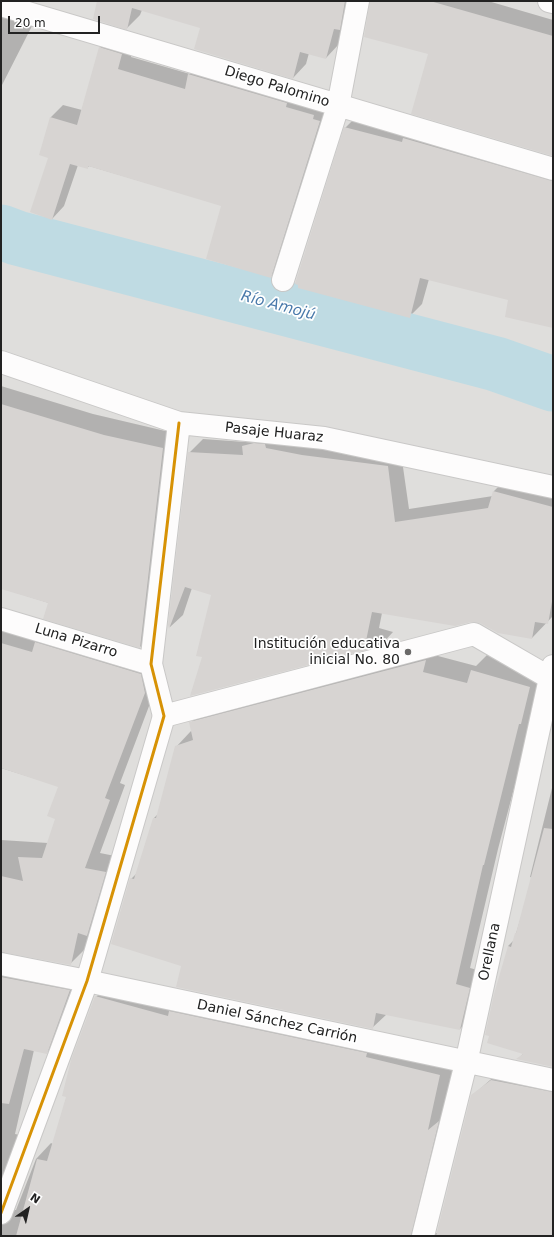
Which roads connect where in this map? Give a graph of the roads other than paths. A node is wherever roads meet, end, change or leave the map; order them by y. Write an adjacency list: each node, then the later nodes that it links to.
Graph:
1 (358, 1): 5 (street)
2 (549, 1): 3 (street)
3 (553, 2)
4 (1, 4): 5 (street, Diego Palomino)
5 (338, 106): 6 (street, Diego Palomino); 7 (street)
6 (553, 170)
7 (283, 280)
8 (1, 362): 9 (street, Pasaje Huaraz)
9 (179, 423): 10 (street, Pasaje Huaraz); 12 (street)
10 (553, 487)
11 (1, 619): 12 (street, Luna Pizarro)
12 (151, 664): 14 (street)
13 (552, 675): 14 (street); 17 (street, Orellana)
14 (164, 716): 16 (street)
15 (1, 964): 16 (street, Daniel Sánchez Carrión)
16 (87, 981): 17 (street, Daniel Sánchez Carrión); 19 (street)
17 (466, 1063): 18 (street, Daniel Sánchez Carrión); 20 (street, Orellana)
18 (553, 1080)
19 (1, 1213)
20 (422, 1236)

